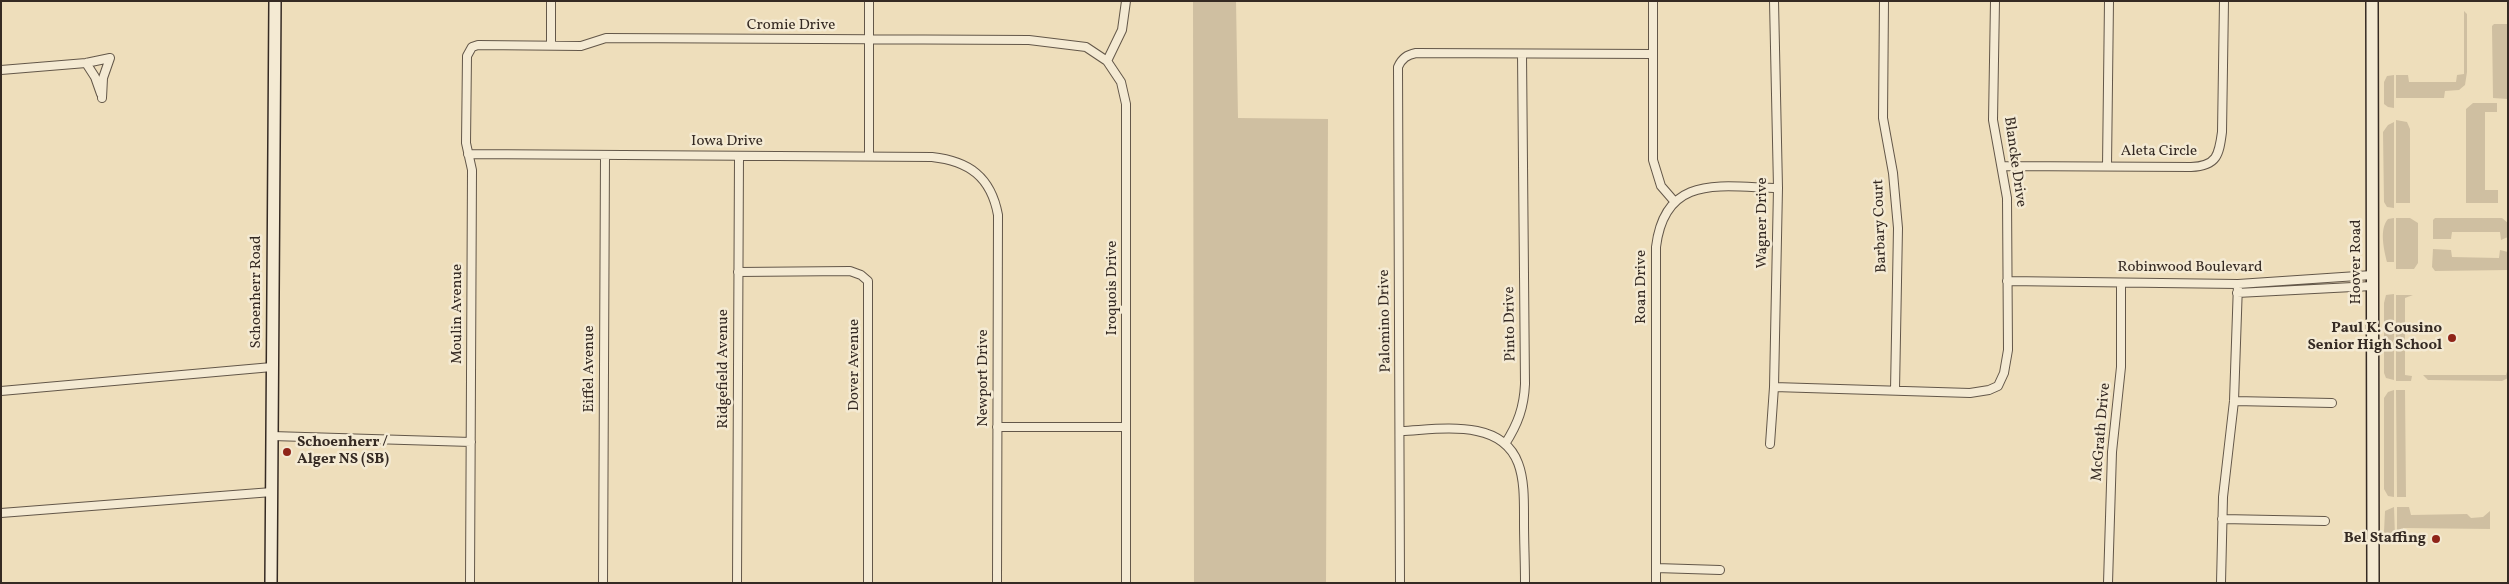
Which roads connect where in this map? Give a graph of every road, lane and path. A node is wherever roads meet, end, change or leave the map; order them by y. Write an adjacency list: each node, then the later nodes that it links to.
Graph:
1 (275, 1): 35 (main road, Schoenherr Road)
2 (552, 1): 13 (street)
3 (869, 1): 12 (street)
4 (1126, 1): 17 (street)
5 (1653, 1): 16 (street)
6 (1774, 1): 27 (street, Wagner Drive)
7 (1884, 1): 37 (street, Barbary Court)
8 (1995, 1): 24 (street, Blancke Drive)
9 (2109, 1): 25 (street)
10 (2224, 1): 25 (street, Aleta Circle)
11 (2372, 1): 31 (main road, Hoover Road)
12 (869, 40): 13 (street, Cromie Drive); 17 (street, Cromie Drive); 23 (street)
13 (551, 46): 14 (street, Cromie Drive)
14 (472, 47): 20 (street, Moulin Avenue)
15 (1522, 54): 16 (street); 43 (street, Palomino Drive); 46 (street, Pinto Drive)
16 (1653, 54): 28 (street)
17 (1107, 61): 42 (street, Iroquois Drive)
18 (86, 63): 18 (street); 19 (street)
19 (1, 70)
20 (468, 154): 21 (street, Iowa Drive); 45 (street, Moulin Avenue)
21 (605, 155): 22 (street, Iowa Drive); 56 (street, Eiffel Avenue)
22 (739, 156): 23 (street, Iowa Drive); 29 (street, Ridgefield Avenue)
23 (869, 156): 26 (street, Iowa Drive)
24 (2002, 166): 25 (street, Aleta Circle); 30 (street, Blancke Drive)
25 (2107, 166)
26 (981, 177): 41 (street, Newport Drive)
27 (1778, 188): 28 (street); 36 (street, Wagner Drive)
28 (1674, 201): 52 (street, Roan Drive)
29 (738, 272): 57 (street, Ridgefield Avenue); 58 (street, Dover Avenue)
30 (2007, 280): 32 (street, Robinwood Boulevard); 37 (street, Blancke Drive)
31 (2372, 281): 33 (street, Robinwood Boulevard); 34 (street, Robinwood Boulevard); 66 (main road, Hoover Road)
32 (2121, 283): 33 (street, Robinwood Boulevard); 64 (street, McGrath Drive)
33 (2238, 284): 34 (street)
34 (2237, 293): 39 (street)
35 (272, 367): 38 (street); 44 (main road, Schoenherr Road)
36 (1774, 387): 37 (street); 47 (street, Wagner Drive)
37 (1895, 390)
38 (1, 391)
39 (2234, 401): 40 (street); 50 (street)
40 (2332, 403)
41 (997, 427): 42 (street); 59 (street, Newport Drive)
42 (1126, 427): 60 (street, Iroquois Drive)
43 (1401, 431): 46 (street); 61 (street, Palomino Drive)
44 (272, 436): 45 (street); 48 (main road, Schoenherr Road)
45 (471, 442): 55 (street, Moulin Avenue)
46 (1505, 444): 62 (street)
47 (1770, 444)
48 (272, 492): 49 (street); 54 (main road, Schoenherr Road)
49 (1, 513)
50 (2222, 519): 51 (street); 65 (street)
51 (2325, 521)
52 (1656, 568): 53 (street); 63 (street, Roan Drive)
53 (1720, 570)
54 (271, 583)
55 (470, 583)
56 (603, 583)
57 (737, 583)
58 (868, 583)
59 (997, 583)
60 (1126, 583)
61 (1400, 583)
62 (1525, 583)
63 (1656, 583)
64 (2108, 583)
65 (2221, 583)
66 (2373, 583)

